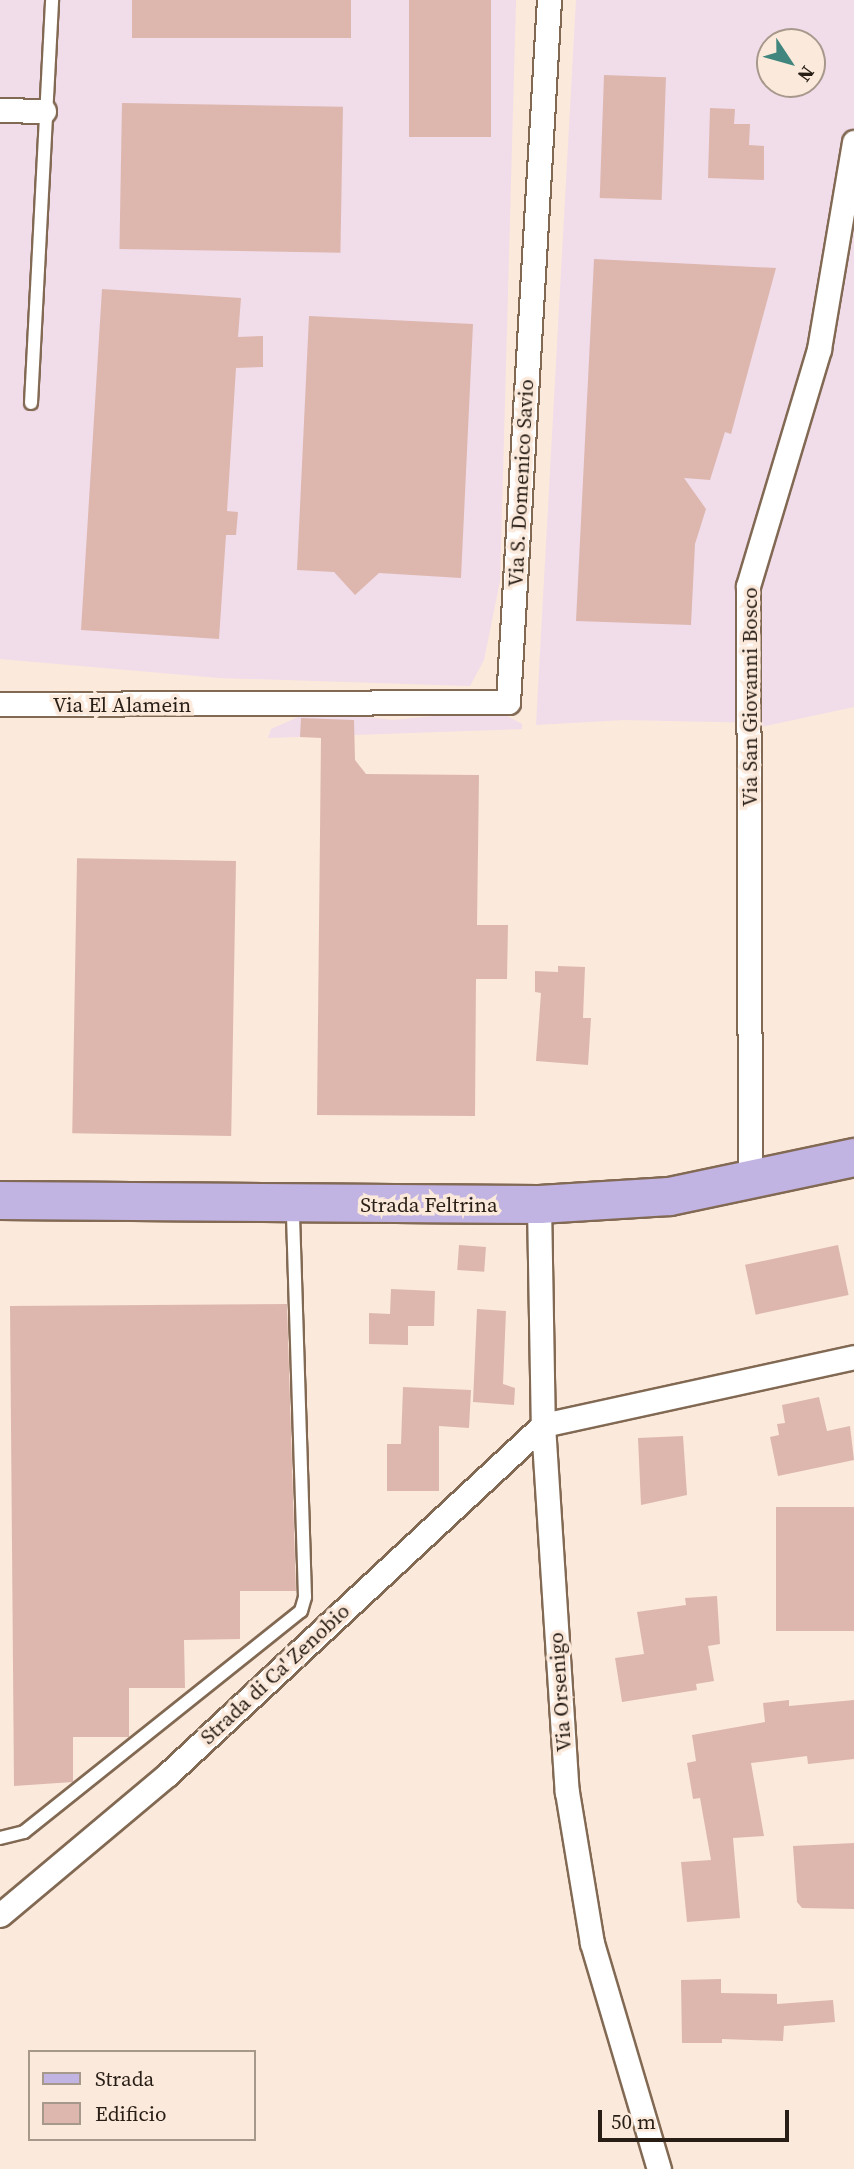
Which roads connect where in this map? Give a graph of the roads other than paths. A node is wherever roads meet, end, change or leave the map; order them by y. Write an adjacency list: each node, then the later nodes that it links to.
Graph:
1 (52, 0): 4 (lane)
2 (549, 0): 8 (street, Via S. Domenico Savio)
3 (0, 110): 4 (street)
4 (44, 111): 6 (lane)
5 (854, 142): 10 (street, Via San Giovanni Bosco)
6 (30, 403)
7 (0, 704): 8 (street, Via El Alamein)
8 (243, 706)
9 (854, 1157): 10 (main road, Strada Feltrina)
10 (750, 1180): 12 (main road, Strada Feltrina)
11 (0, 1200): 13 (main road, Strada Feltrina)
12 (539, 1204): 13 (main road, Strada Feltrina); 15 (street, Via Orsenigo)
13 (293, 1205): 16 (lane)
14 (854, 1357): 15 (street)
15 (543, 1425): 17 (street, Strada di Ca' Zenobio); 18 (street, Via Orsenigo)
16 (0, 1838)
17 (0, 1915)
18 (659, 2169)

